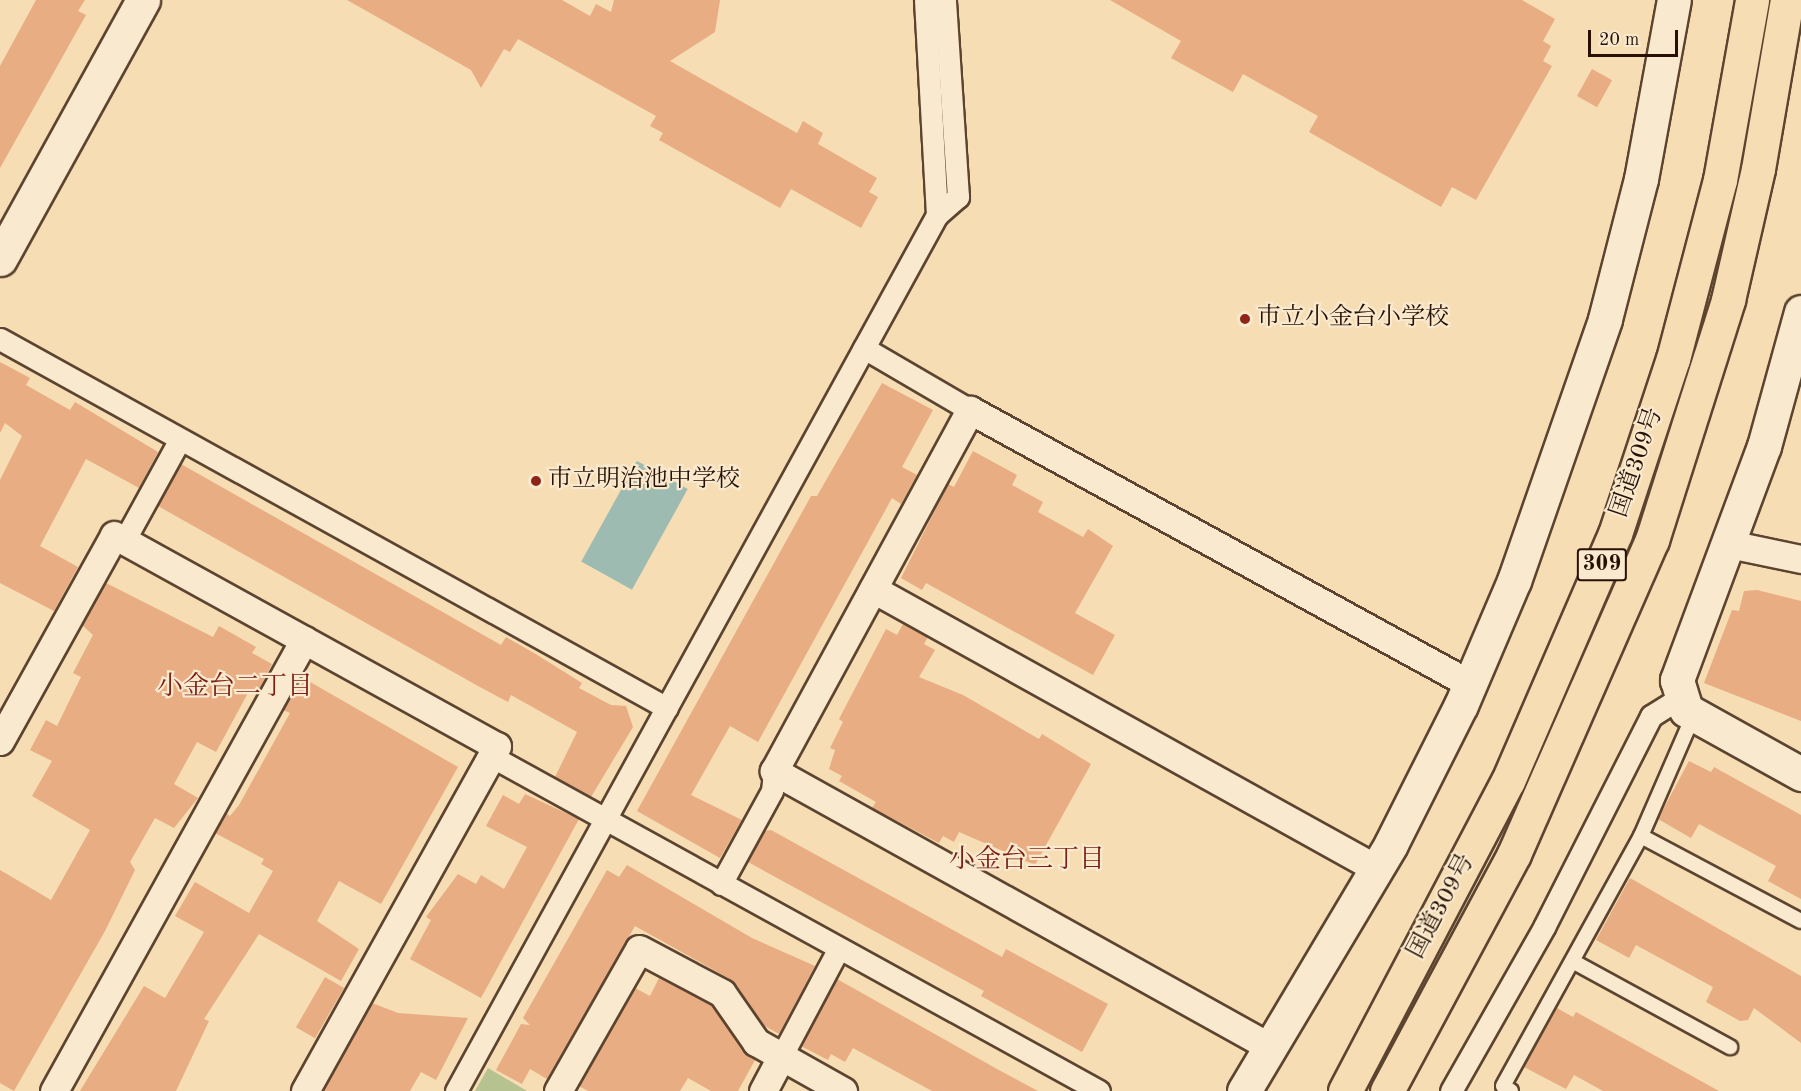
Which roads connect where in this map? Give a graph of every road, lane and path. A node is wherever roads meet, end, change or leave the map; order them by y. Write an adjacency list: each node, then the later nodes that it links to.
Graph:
1 (143, 0): 8 (street)
2 (925, 0): 7 (street)
3 (945, 0): 7 (street)
4 (1674, 0): 20 (street)
5 (1752, 0): 45 (highway, 国道309号 / 309)
6 (1787, 0): 46 (highway, 国道309号 / 309)
7 (937, 215): 12 (street)
8 (3, 246)
9 (1801, 312): 11 (street)
10 (0, 339): 14 (street)
11 (1797, 347): 16 (street)
12 (864, 348): 13 (street); 22 (street)
13 (970, 410): 18 (street); 20 (street)
14 (180, 439): 15 (street); 22 (street)
15 (124, 541): 19 (street); 23 (street)
16 (1729, 544): 17 (street); 21 (street)
17 (1801, 559)
18 (873, 589): 25 (street); 29 (street)
19 (304, 640): 24 (street); 37 (street)
20 (1470, 684): 29 (street)
21 (1688, 706): 26 (street); 28 (lane); 47 (street)
22 (667, 708): 27 (street)
23 (0, 741)
24 (491, 756): 27 (street); 38 (street)
25 (774, 771): 30 (street); 34 (street)
26 (1801, 774)
27 (605, 820): 30 (street); 39 (street)
28 (1641, 836): 31 (lane); 33 (lane)
29 (1377, 869): 34 (street)
30 (721, 884): 32 (street)
31 (1801, 921)
32 (838, 948): 36 (street); 43 (street)
33 (1574, 962): 35 (lane); 48 (lane)
34 (1270, 1047): 44 (street)
35 (1730, 1047)
36 (782, 1057): 40 (street); 41 (street); 42 (street)
37 (54, 1091)
38 (305, 1091)
39 (456, 1091)
40 (558, 1091)
41 (763, 1091)
42 (843, 1091)
43 (1099, 1091)
44 (1244, 1091)
45 (1345, 1091)
46 (1387, 1091)
47 (1451, 1091)
48 (1512, 1091)

